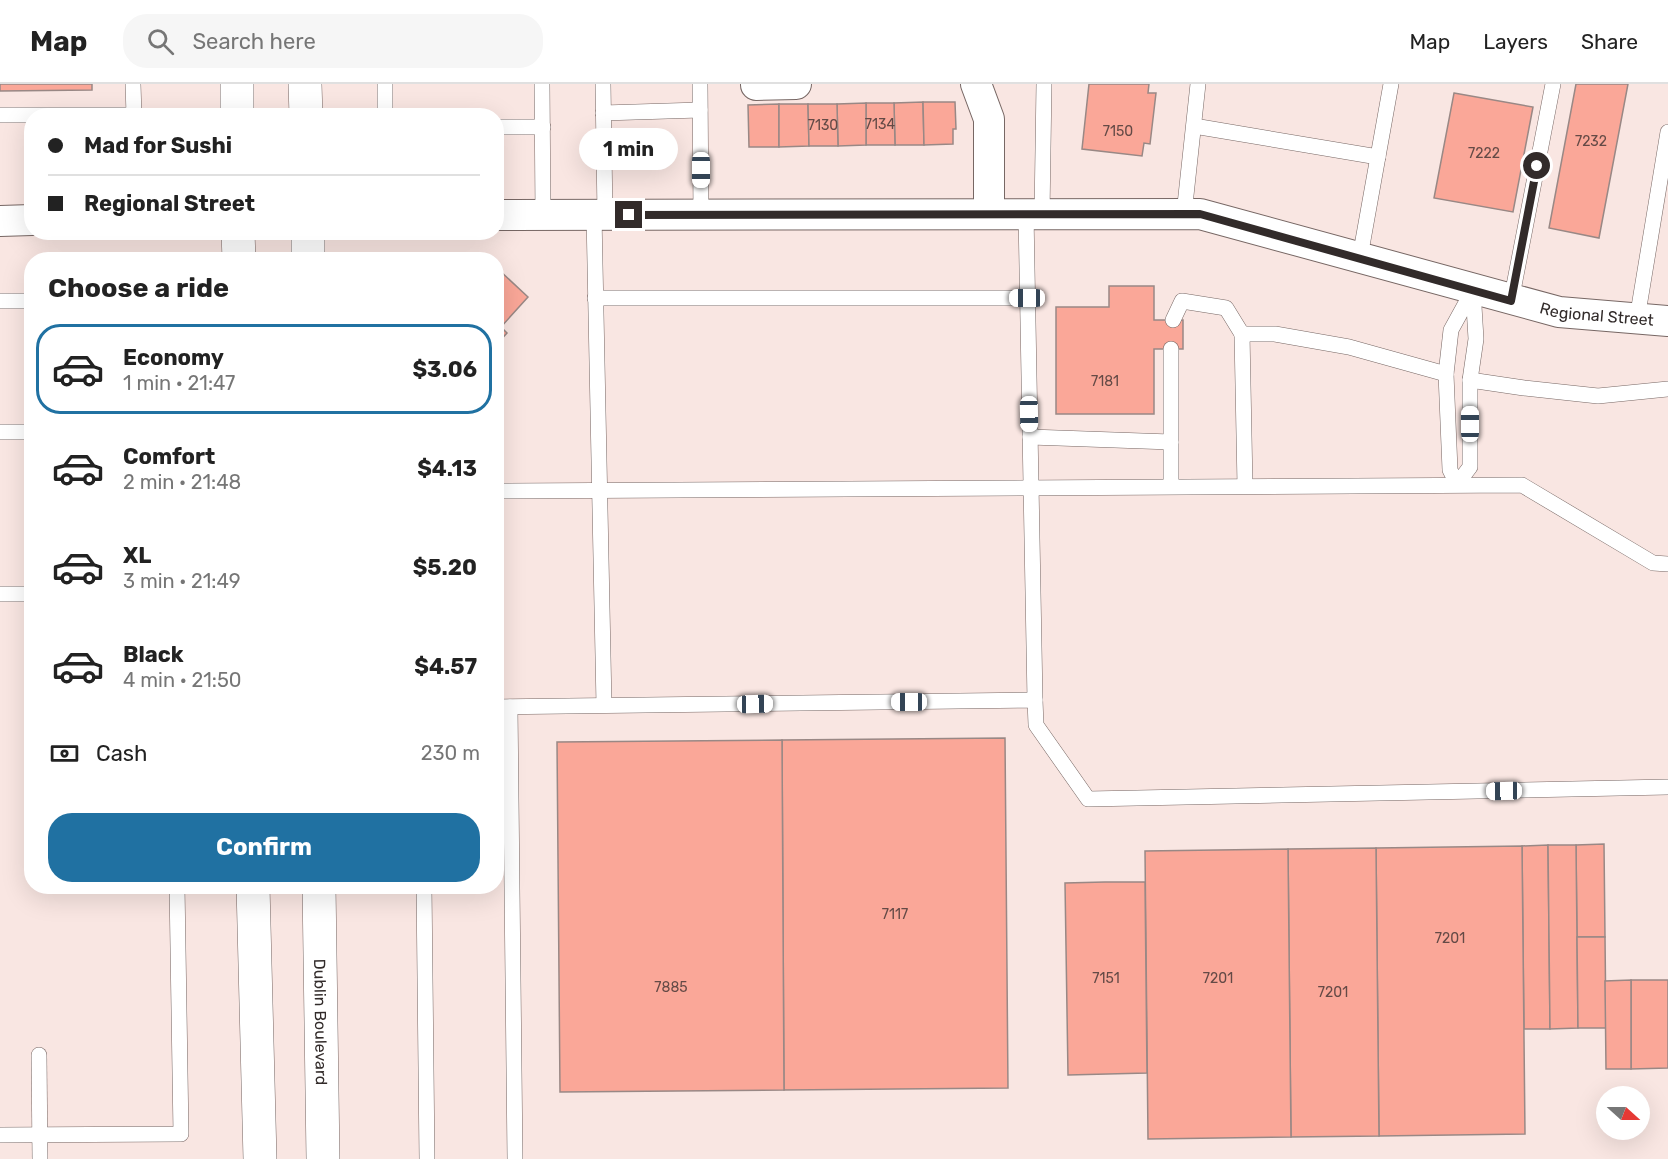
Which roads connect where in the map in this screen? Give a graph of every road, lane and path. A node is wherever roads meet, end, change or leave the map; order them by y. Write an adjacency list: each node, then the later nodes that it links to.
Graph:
1 (133, 84): 15 (lane)
2 (237, 84): 16 (main road)
3 (305, 84): 17 (main road)
4 (385, 84): 18 (lane)
5 (542, 84): 24 (lane)
6 (603, 84): 20 (lane)
7 (700, 84): 19 (lane)
8 (796, 84): 13 (street)
9 (976, 84): 28 (street)
10 (1044, 84): 29 (lane)
11 (1198, 84): 23 (lane)
12 (1391, 84): 27 (lane)
13 (756, 85)
14 (1552, 91): 43 (lane)
15 (134, 108)
16 (237, 108)
17 (306, 108)
18 (385, 108)
19 (700, 110): 20 (lane); 34 (lane)
20 (603, 113): 33 (lane)
21 (0, 115): 22 (lane)
22 (24, 115)
23 (1194, 126): 27 (lane); 30 (lane)
24 (543, 127): 25 (lane); 32 (lane)
25 (504, 128)
26 (1668, 132): 44 (lane)
27 (1378, 157): 37 (lane)
28 (989, 214): 29 (street, Regional Street); 34 (street, Regional Street)
29 (1034, 214): 30 (street, Regional Street); 40 (lane)
30 (1184, 214): 37 (street, Regional Street)
31 (504, 215): 32 (street, Regional Street)
32 (543, 215): 33 (street, Regional Street)
33 (599, 215): 34 (street, Regional Street); 39 (lane)
34 (701, 215)
35 (24, 220): 36 (street)
36 (0, 221)
37 (1360, 257): 38 (street, Regional Street)
38 (1473, 290): 43 (street, Regional Street); 49 (lane); 50 (lane)
39 (595, 298): 40 (lane); 60 (lane)
40 (1027, 298): 54 (lane)
41 (0, 301): 42 (lane)
42 (24, 301)
43 (1511, 301): 44 (street, Regional Street)
44 (1637, 319): 46 (street, Regional Street)
45 (1173, 320): 47 (lane)
46 (1668, 321)
47 (1242, 334): 49 (lane); 58 (lane)
48 (1171, 349): 55 (lane)
49 (1446, 374): 56 (lane)
50 (1470, 380): 51 (lane); 56 (lane)
51 (1668, 389)
52 (0, 432): 53 (lane)
53 (24, 432)
54 (1030, 437): 55 (lane); 59 (lane)
55 (1171, 442): 57 (lane)
56 (1457, 484): 58 (lane); 62 (lane)
57 (1171, 486): 58 (lane); 59 (lane)
58 (1245, 486)
59 (1031, 487): 60 (lane); 65 (lane)
60 (599, 490): 61 (lane); 66 (lane)
61 (504, 491)
62 (1668, 564)
63 (0, 594): 64 (lane)
64 (24, 594)
65 (1035, 700): 66 (lane); 69 (lane)
66 (604, 705): 67 (lane)
67 (504, 706)
68 (504, 744): 82 (lane)
69 (1668, 788)
70 (177, 894): 75 (lane)
71 (253, 894): 77 (main road)
72 (318, 894): 80 (main road, Dublin Boulevard)
73 (424, 894): 81 (lane)
74 (39, 1055): 75 (lane)
75 (40, 1134): 76 (lane); 78 (lane)
76 (0, 1135)
77 (259, 1144): 79 (main road)
78 (40, 1159)
79 (284, 1159)
80 (323, 1159)
81 (427, 1159)
82 (515, 1159)

